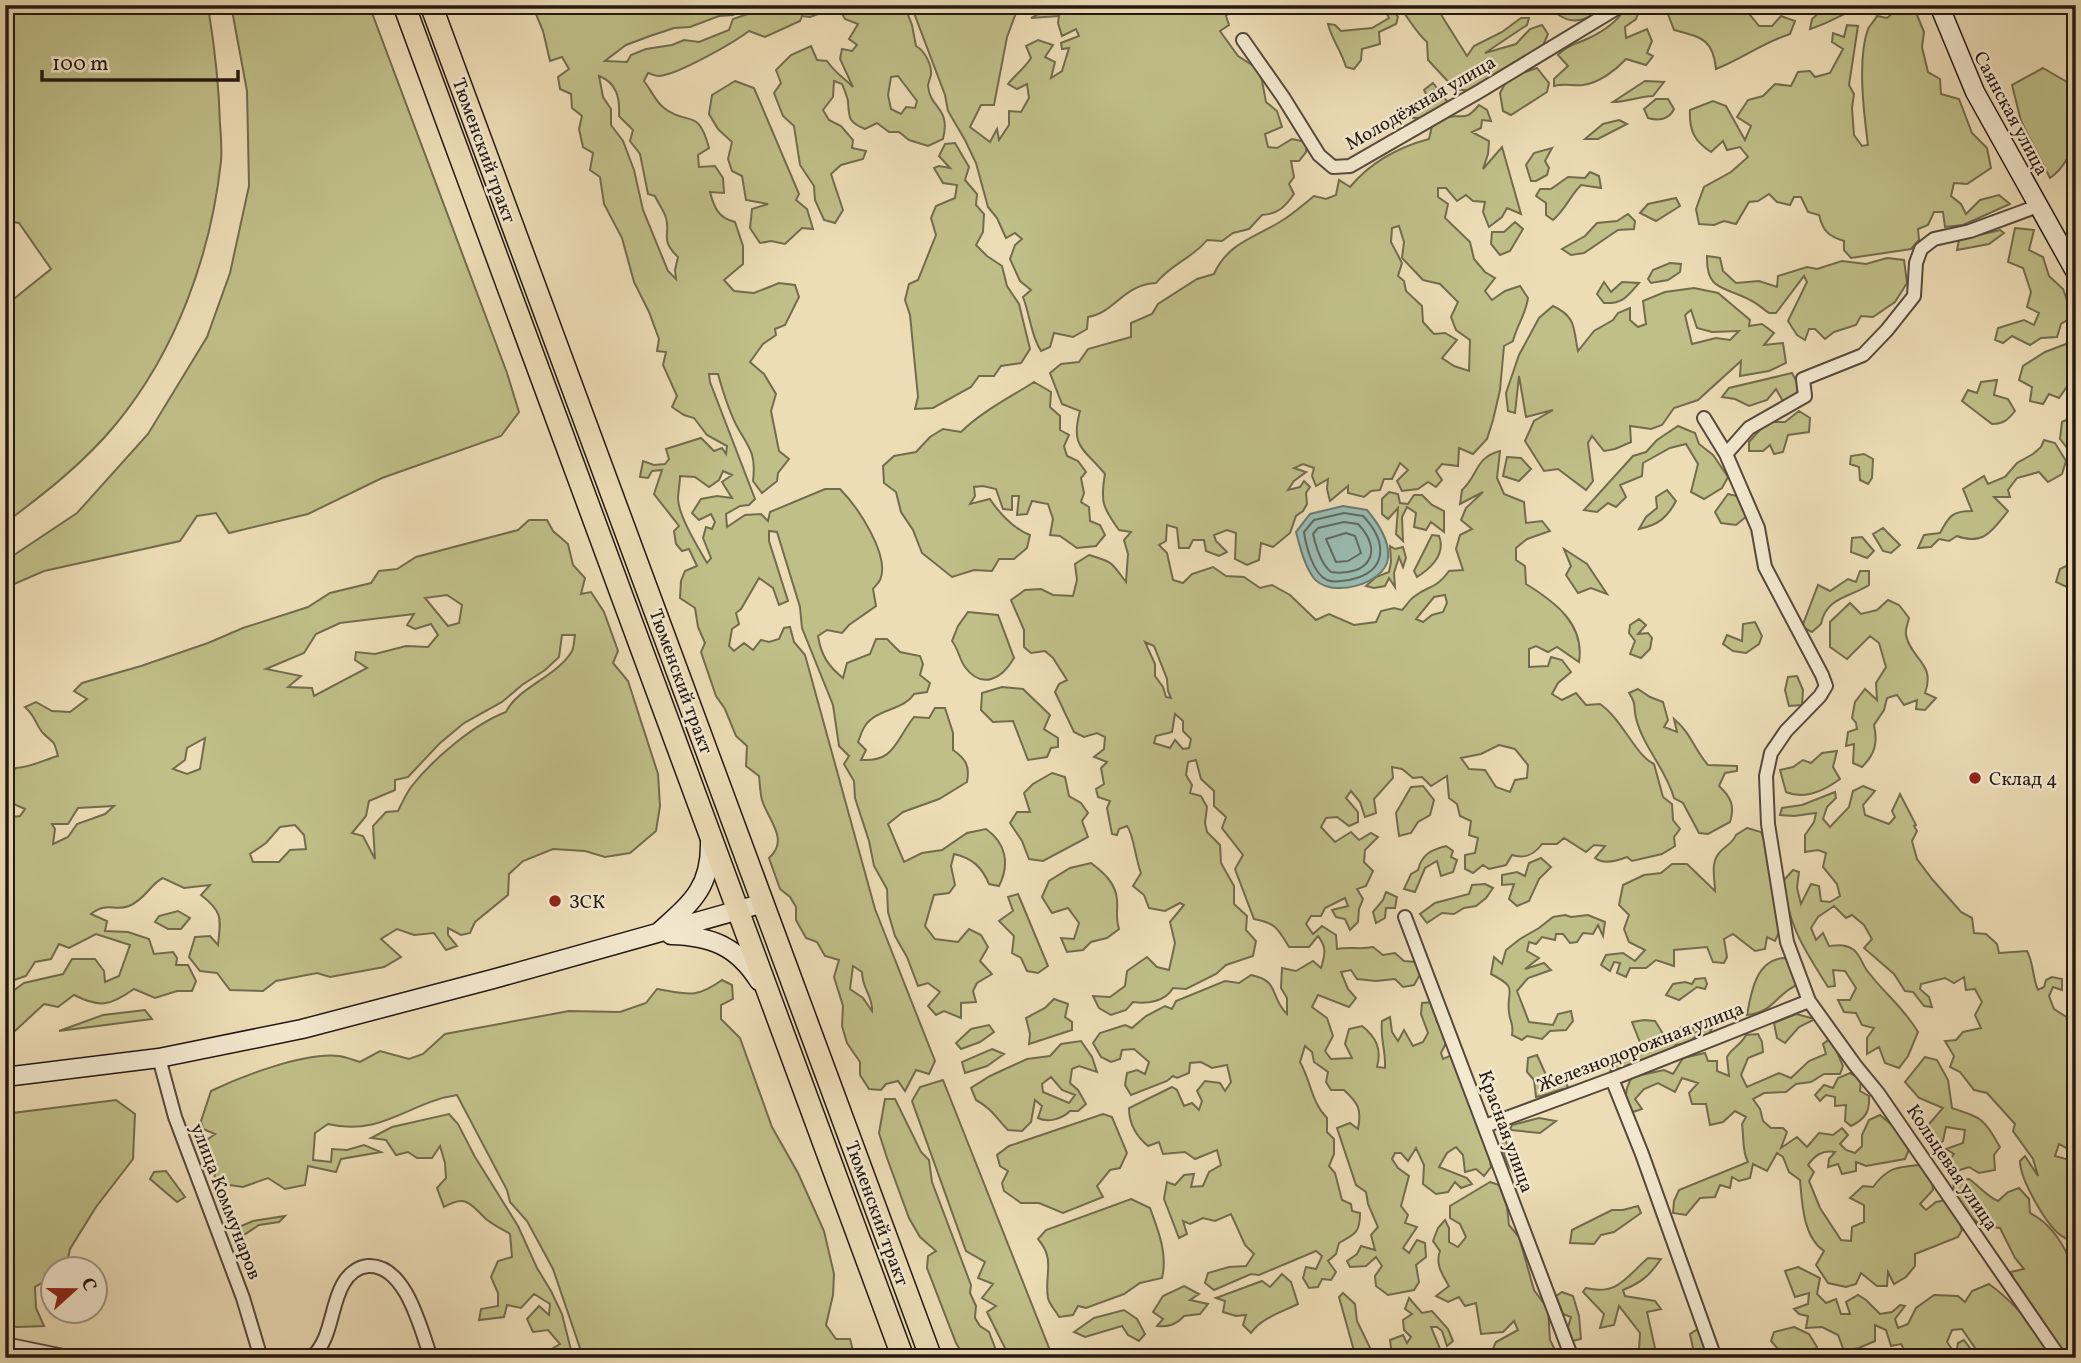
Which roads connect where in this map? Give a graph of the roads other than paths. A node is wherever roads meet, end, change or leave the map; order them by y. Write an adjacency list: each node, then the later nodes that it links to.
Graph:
1 (404, 5): 10 (main road, Тюменский тракт)
2 (431, 5): 11 (main road, Тюменский тракт)
3 (1622, 5): 5 (street, Молодёжная улица)
4 (1939, 5): 6 (street, Саянская улица)
5 (1243, 40)
6 (2038, 206): 7 (street, Саянская улица); 9 (street)
7 (2076, 273)
8 (1704, 418): 9 (street)
9 (1726, 454): 16 (street, Кольцевая улица)
10 (708, 827): 12 (main road, Тюменский тракт); 14 (street)
11 (764, 902): 12 (street); 27 (main road, Тюменский тракт)
12 (739, 910): 14 (street); 15 (main road, Тюменский тракт)
13 (1405, 917): 20 (street, Красная улица)
14 (657, 934): 15 (street); 17 (street)
15 (769, 997): 26 (main road, Тюменский тракт)
16 (1809, 1001): 19 (street, Железнодорожная улица); 30 (street, Кольцевая улица)
17 (159, 1058): 18 (street); 23 (street, улица Коммунаров)
18 (8, 1078)
19 (1612, 1079): 20 (street, Железнодорожная улица); 29 (street)
20 (1485, 1126): 28 (street, Красная улица)
21 (5, 1344): 22 (street)
22 (74, 1358)
23 (261, 1358)
24 (311, 1358): 25 (street)
25 (431, 1358)
26 (903, 1358)
27 (931, 1358)
28 (1572, 1358)
29 (1715, 1358)
30 (2060, 1358)

